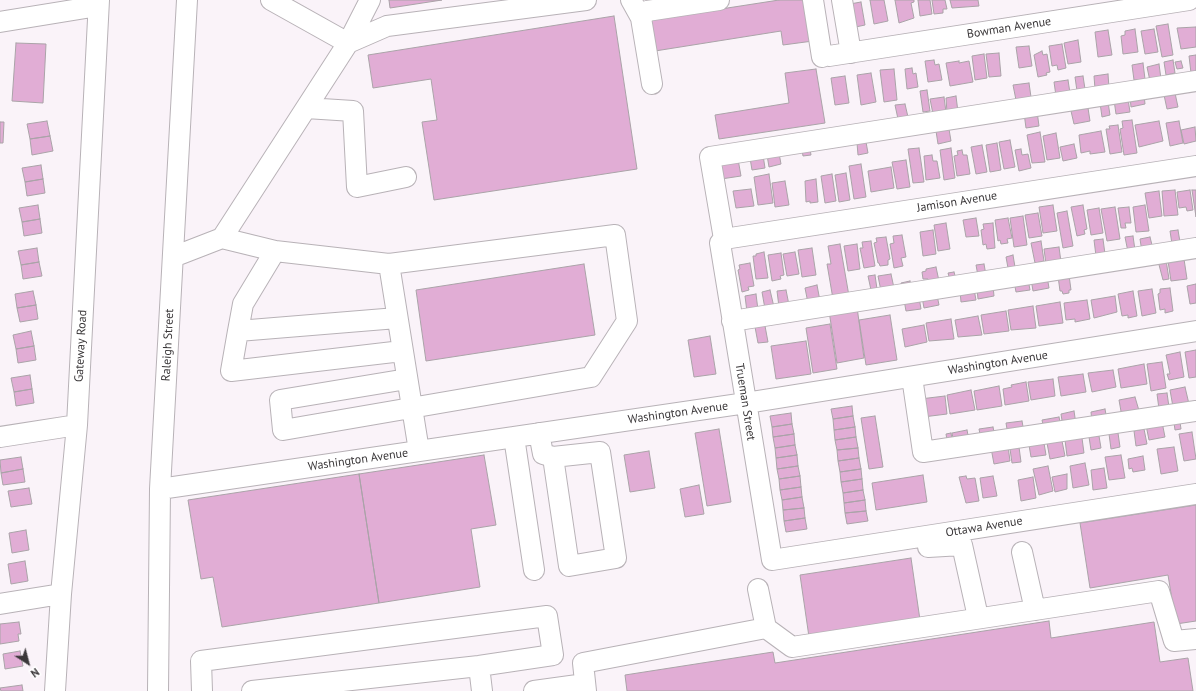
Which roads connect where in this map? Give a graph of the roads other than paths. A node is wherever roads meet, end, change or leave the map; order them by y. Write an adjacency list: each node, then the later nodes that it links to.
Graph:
1 (187, 0): 24 (street, Raleigh Street)
2 (271, 0): 13 (street)
3 (370, 0): 13 (street)
4 (586, 0): 13 (street)
5 (631, 0): 11 (street)
6 (719, 0): 11 (street)
7 (813, 0): 14 (street, Bowman Avenue)
8 (842, 0): 14 (street)
9 (1189, 0): 14 (street, Bowman Avenue)
10 (98, 3): 12 (street); 36 (street, Gateway Road)
11 (641, 18): 16 (street)
12 (0, 22)
13 (348, 43): 17 (street)
14 (851, 53)
15 (1196, 81): 21 (street, Trueman Street)
16 (652, 84)
17 (306, 108): 19 (street); 20 (street)
18 (1196, 166): 21 (street, Jamison Avenue)
19 (406, 177)
20 (222, 238): 23 (street); 24 (street)
21 (722, 241): 27 (street, Trueman Street)
22 (1196, 248): 27 (street)
23 (275, 251): 25 (street); 28 (street)
24 (173, 257): 42 (street, Raleigh Street)
25 (389, 264): 26 (street); 34 (street)
26 (397, 318): 28 (street); 30 (street)
27 (732, 321): 33 (street, Trueman Street)
28 (238, 331): 30 (street)
29 (1196, 331): 31 (street, Washington Avenue)
30 (402, 351): 32 (street)
31 (912, 377): 33 (street, Washington Avenue); 35 (street)
32 (407, 379): 34 (street); 34 (street)
33 (746, 403): 37 (street, Washington Avenue); 46 (street, Trueman Street)
34 (412, 407): 40 (street)
35 (1196, 411)
36 (76, 425): 38 (street); 49 (street, Gateway Road)
37 (538, 433): 39 (street, Washington Avenue); 41 (street)
38 (0, 437)
39 (514, 437): 40 (street, Washington Avenue); 47 (street)
40 (419, 451): 42 (street, Washington Avenue)
41 (553, 457): 41 (street)
42 (160, 489): 58 (street, Raleigh Street)
43 (1196, 494): 46 (street, Ottawa Avenue)
44 (912, 548): 52 (street)
45 (1022, 552): 51 (street)
46 (772, 560)
47 (534, 570)
48 (758, 589): 53 (street)
49 (61, 594): 50 (street); 57 (street, Gateway Road)
50 (0, 604)
51 (1035, 610): 52 (street); 54 (street)
52 (978, 617): 53 (street)
53 (766, 628): 56 (street)
54 (1196, 639)
55 (479, 666): 59 (street); 60 (street); 61 (street)
56 (585, 688): 62 (street)
57 (55, 691)
58 (158, 691)
59 (202, 691)
60 (252, 691)
61 (482, 691)
62 (534, 691)

